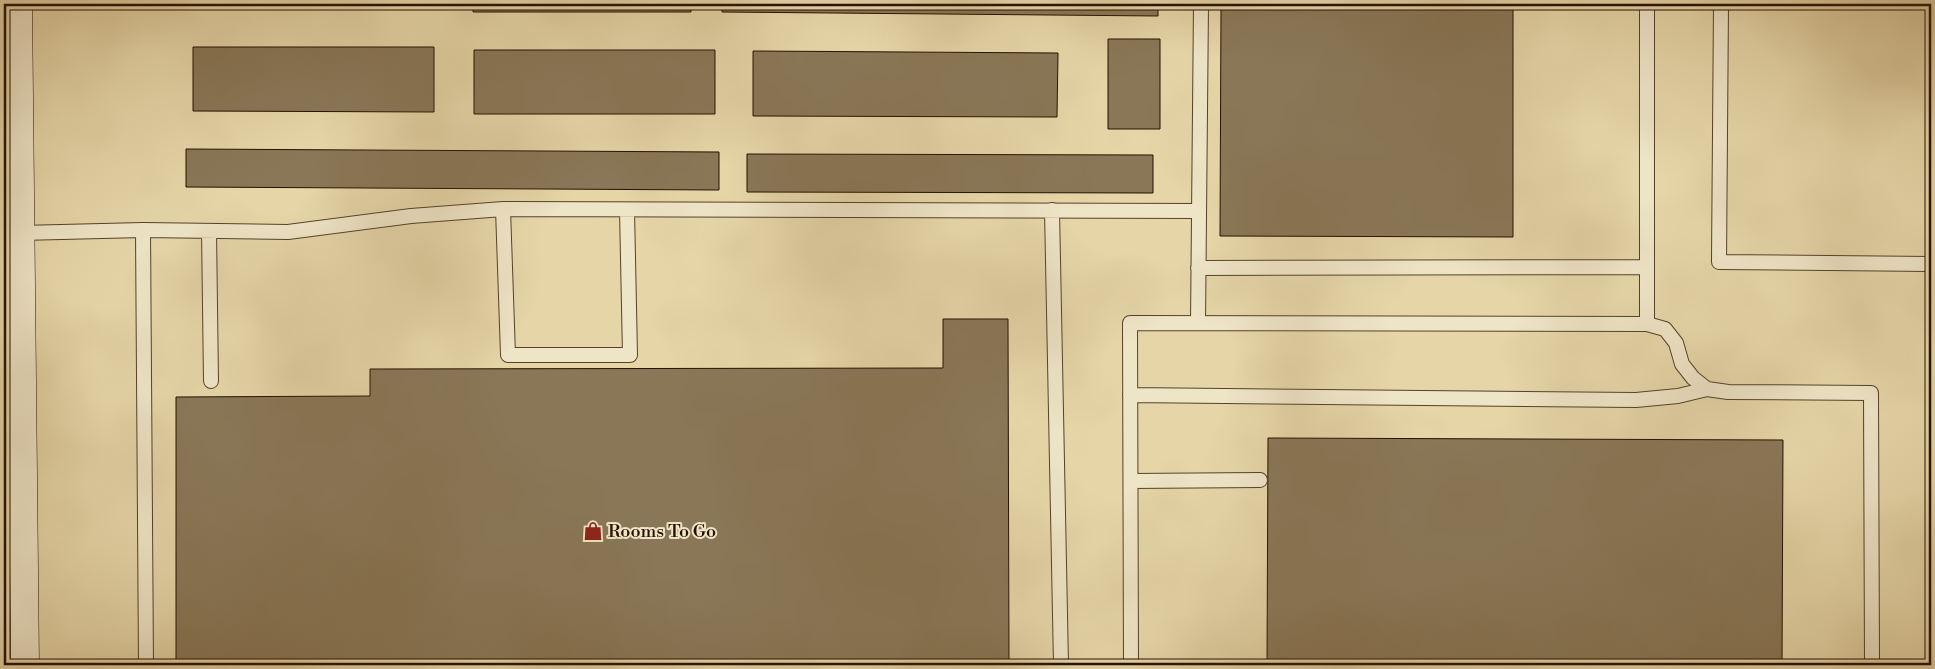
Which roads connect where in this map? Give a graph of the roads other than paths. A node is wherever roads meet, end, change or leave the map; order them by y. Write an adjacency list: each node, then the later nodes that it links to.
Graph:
1 (18, 4): 11 (main road)
2 (1201, 4): 8 (lane)
3 (1647, 4): 13 (lane)
4 (1721, 4): 12 (lane)
5 (503, 209): 6 (lane); 6 (lane); 10 (lane)
6 (627, 210): 7 (lane)
7 (1052, 210): 8 (lane); 24 (lane)
8 (1199, 212): 14 (lane)
9 (143, 230): 10 (lane); 11 (lane); 23 (lane)
10 (209, 231): 17 (lane)
11 (20, 233): 22 (main road)
12 (1931, 264)
13 (1647, 267): 14 (lane); 16 (lane)
14 (1198, 268): 15 (lane)
15 (1198, 323): 16 (lane); 19 (lane)
16 (1647, 324): 18 (lane)
17 (211, 381)
18 (1706, 389): 19 (lane); 26 (lane)
19 (1130, 396): 21 (lane)
20 (1260, 480): 21 (lane)
21 (1131, 481): 25 (lane)
22 (25, 665)
23 (146, 665)
24 (1061, 665)
25 (1131, 665)
26 (1872, 665)

